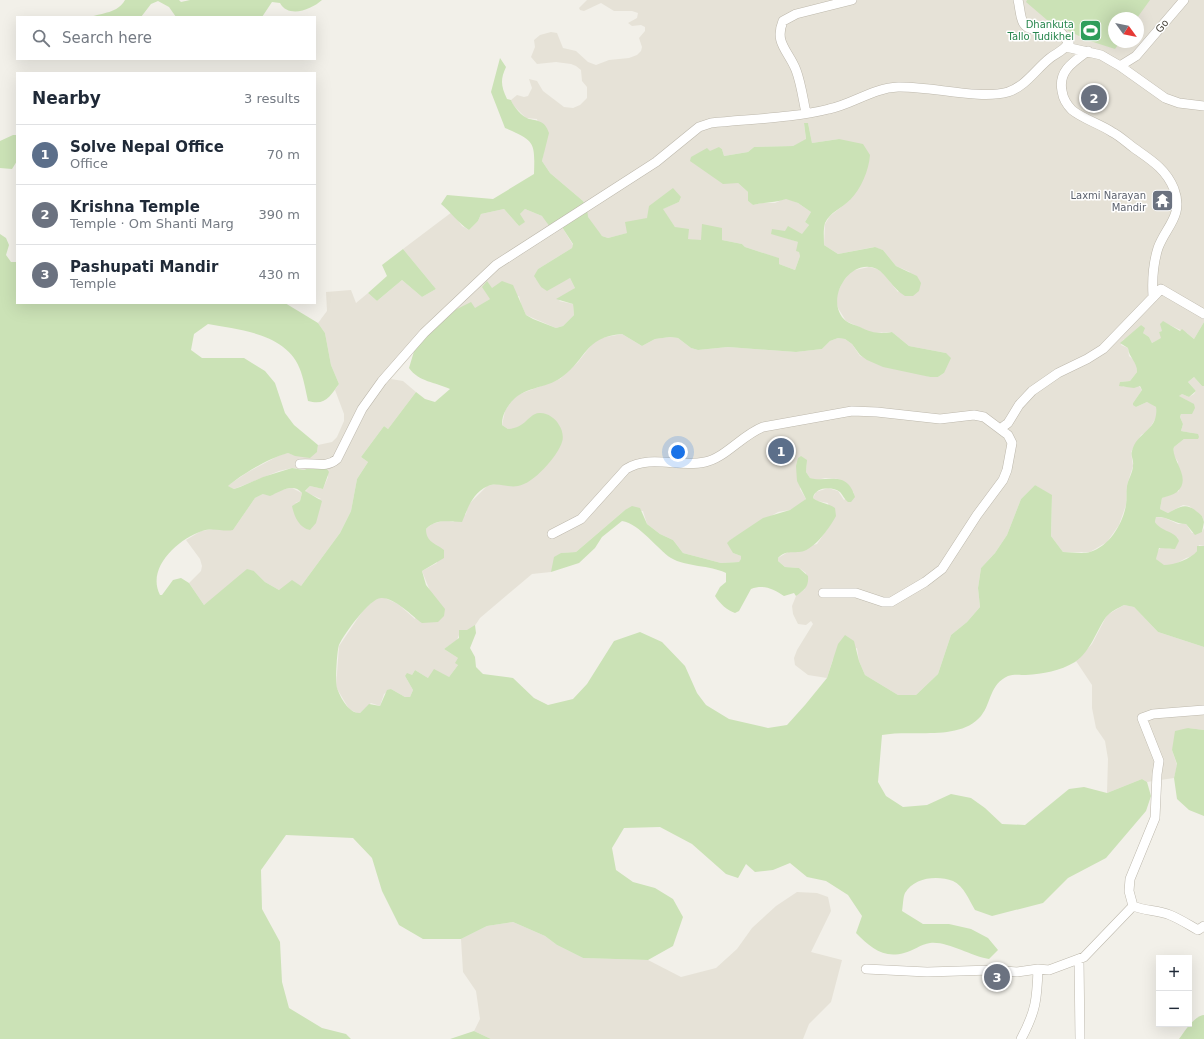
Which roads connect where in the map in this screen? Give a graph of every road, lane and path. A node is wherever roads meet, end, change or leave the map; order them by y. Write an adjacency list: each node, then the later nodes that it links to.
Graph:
1 (852, 0): 8 (street)
2 (1018, 0): 4 (street)
3 (1184, 0): 6 (street, Go)
4 (1065, 49): 5 (street); 8 (street)
5 (1088, 51): 6 (street); 9 (street)
6 (1120, 66): 7 (street)
7 (1204, 106)
8 (806, 113): 12 (street)
9 (1153, 296): 10 (street); 11 (street)
10 (1204, 314)
11 (1000, 430): 13 (street); 14 (street)
12 (300, 464)
13 (552, 534)
14 (823, 593)
15 (1204, 710): 16 (street)
16 (1133, 906): 17 (street); 18 (street)
17 (1204, 926)
18 (1079, 959): 20 (street); 22 (street)
19 (866, 969): 20 (street)
20 (1038, 969): 21 (street)
21 (1021, 1039)
22 (1080, 1039)

